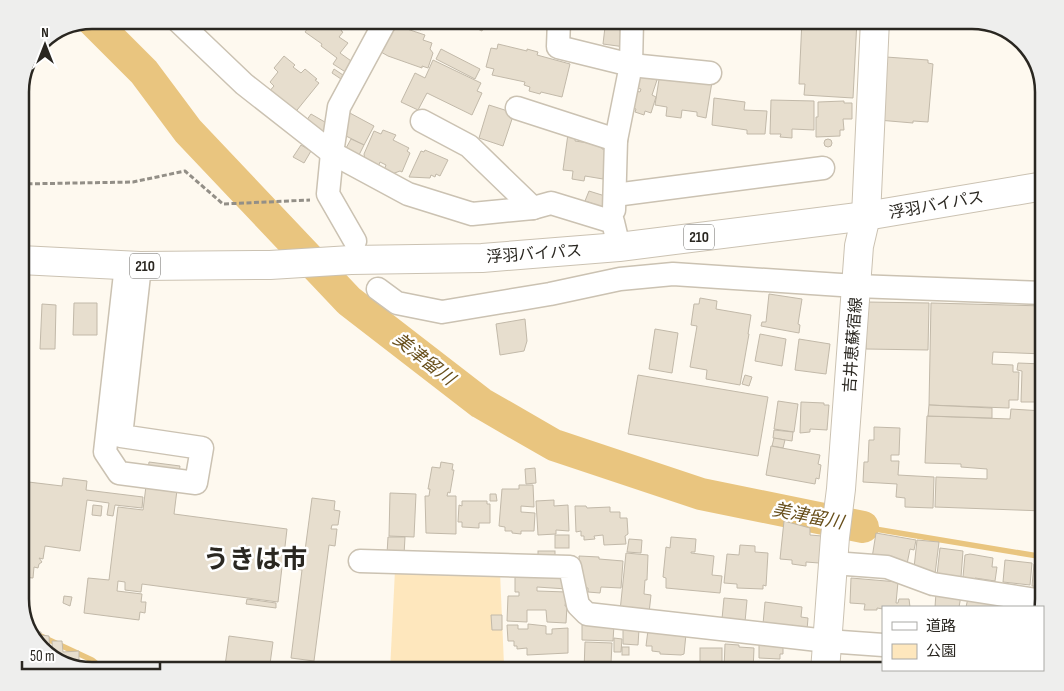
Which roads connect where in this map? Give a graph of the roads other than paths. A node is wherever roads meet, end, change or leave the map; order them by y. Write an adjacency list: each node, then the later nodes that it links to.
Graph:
1 (186, 29): 11 (street)
2 (381, 29): 11 (street)
3 (559, 29): 6 (street)
4 (632, 29): 6 (street)
5 (875, 29): 16 (main road, 吉井恵蘇宿線)
6 (631, 65): 7 (street); 10 (street)
7 (710, 73)
8 (517, 108): 10 (street)
9 (422, 121): 15 (street)
10 (616, 140): 14 (street)
11 (332, 154): 15 (street); 18 (street)
12 (822, 168): 14 (street)
13 (1035, 188): 16 (main road, 浮羽バイパス / 210)
14 (615, 195): 17 (street)
15 (533, 208): 17 (street)
16 (866, 216): 17 (main road, 浮羽バイパス / 210); 21 (main road, 吉井恵蘇宿線)
17 (616, 234): 18 (main road, 浮羽バイパス / 210)
18 (353, 250): 20 (main road, 浮羽バイパス / 210)
19 (29, 260): 20 (main road, 浮羽バイパス / 210)
20 (133, 265): 20 (street)
21 (856, 286): 22 (street); 23 (street); 24 (main road, 吉井恵蘇宿線)
22 (378, 289)
23 (1035, 293)
24 (834, 550): 26 (street); 27 (main road, 吉井恵蘇宿線)
25 (360, 561): 27 (street)
26 (1035, 600)
27 (827, 641): 28 (street); 29 (main road, 吉井恵蘇宿線)
28 (882, 645)
29 (826, 662)

